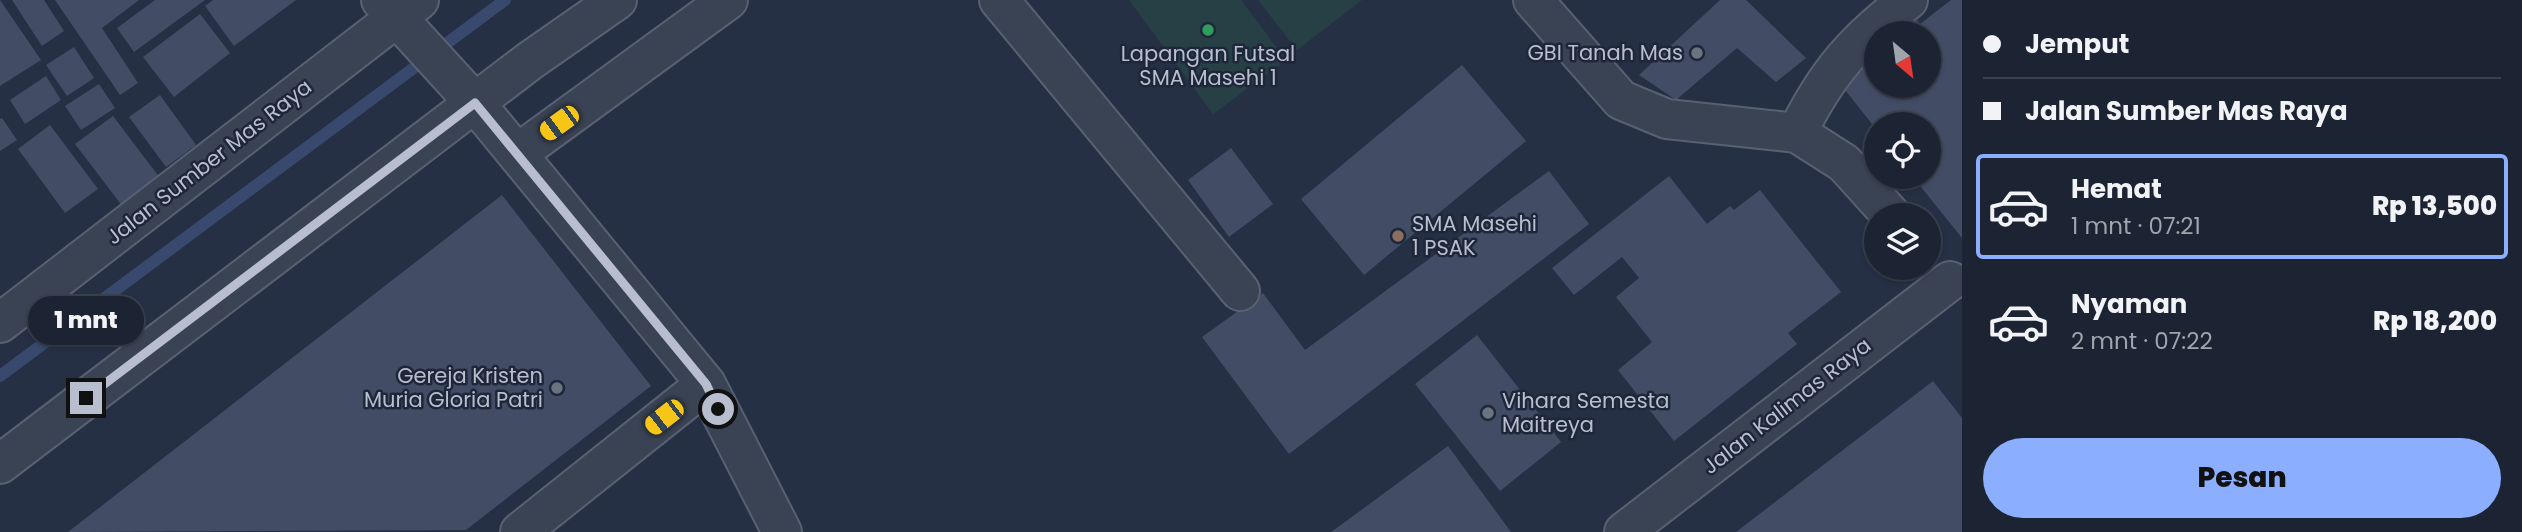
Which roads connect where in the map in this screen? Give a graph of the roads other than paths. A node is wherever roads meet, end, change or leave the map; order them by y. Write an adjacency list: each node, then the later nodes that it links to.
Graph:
1 (617, 0): 7 (street)
2 (729, 0): 9 (street)
3 (999, 0): 12 (street)
4 (1533, 0): 8 (street)
5 (1897, 3): 8 (street)
6 (400, 10): 7 (street); 13 (street, Jalan Sumber Mas Raya)
7 (470, 98): 9 (street); 15 (street)
8 (1797, 133): 10 (street)
9 (517, 154): 14 (street)
10 (1880, 203)
11 (1947, 278): 18 (street, Jalan Kalimas Raya)
12 (1240, 291)
13 (0, 323)
14 (706, 384): 16 (street); 17 (street)
15 (0, 464)
16 (520, 532)
17 (782, 532)
18 (1624, 532)

